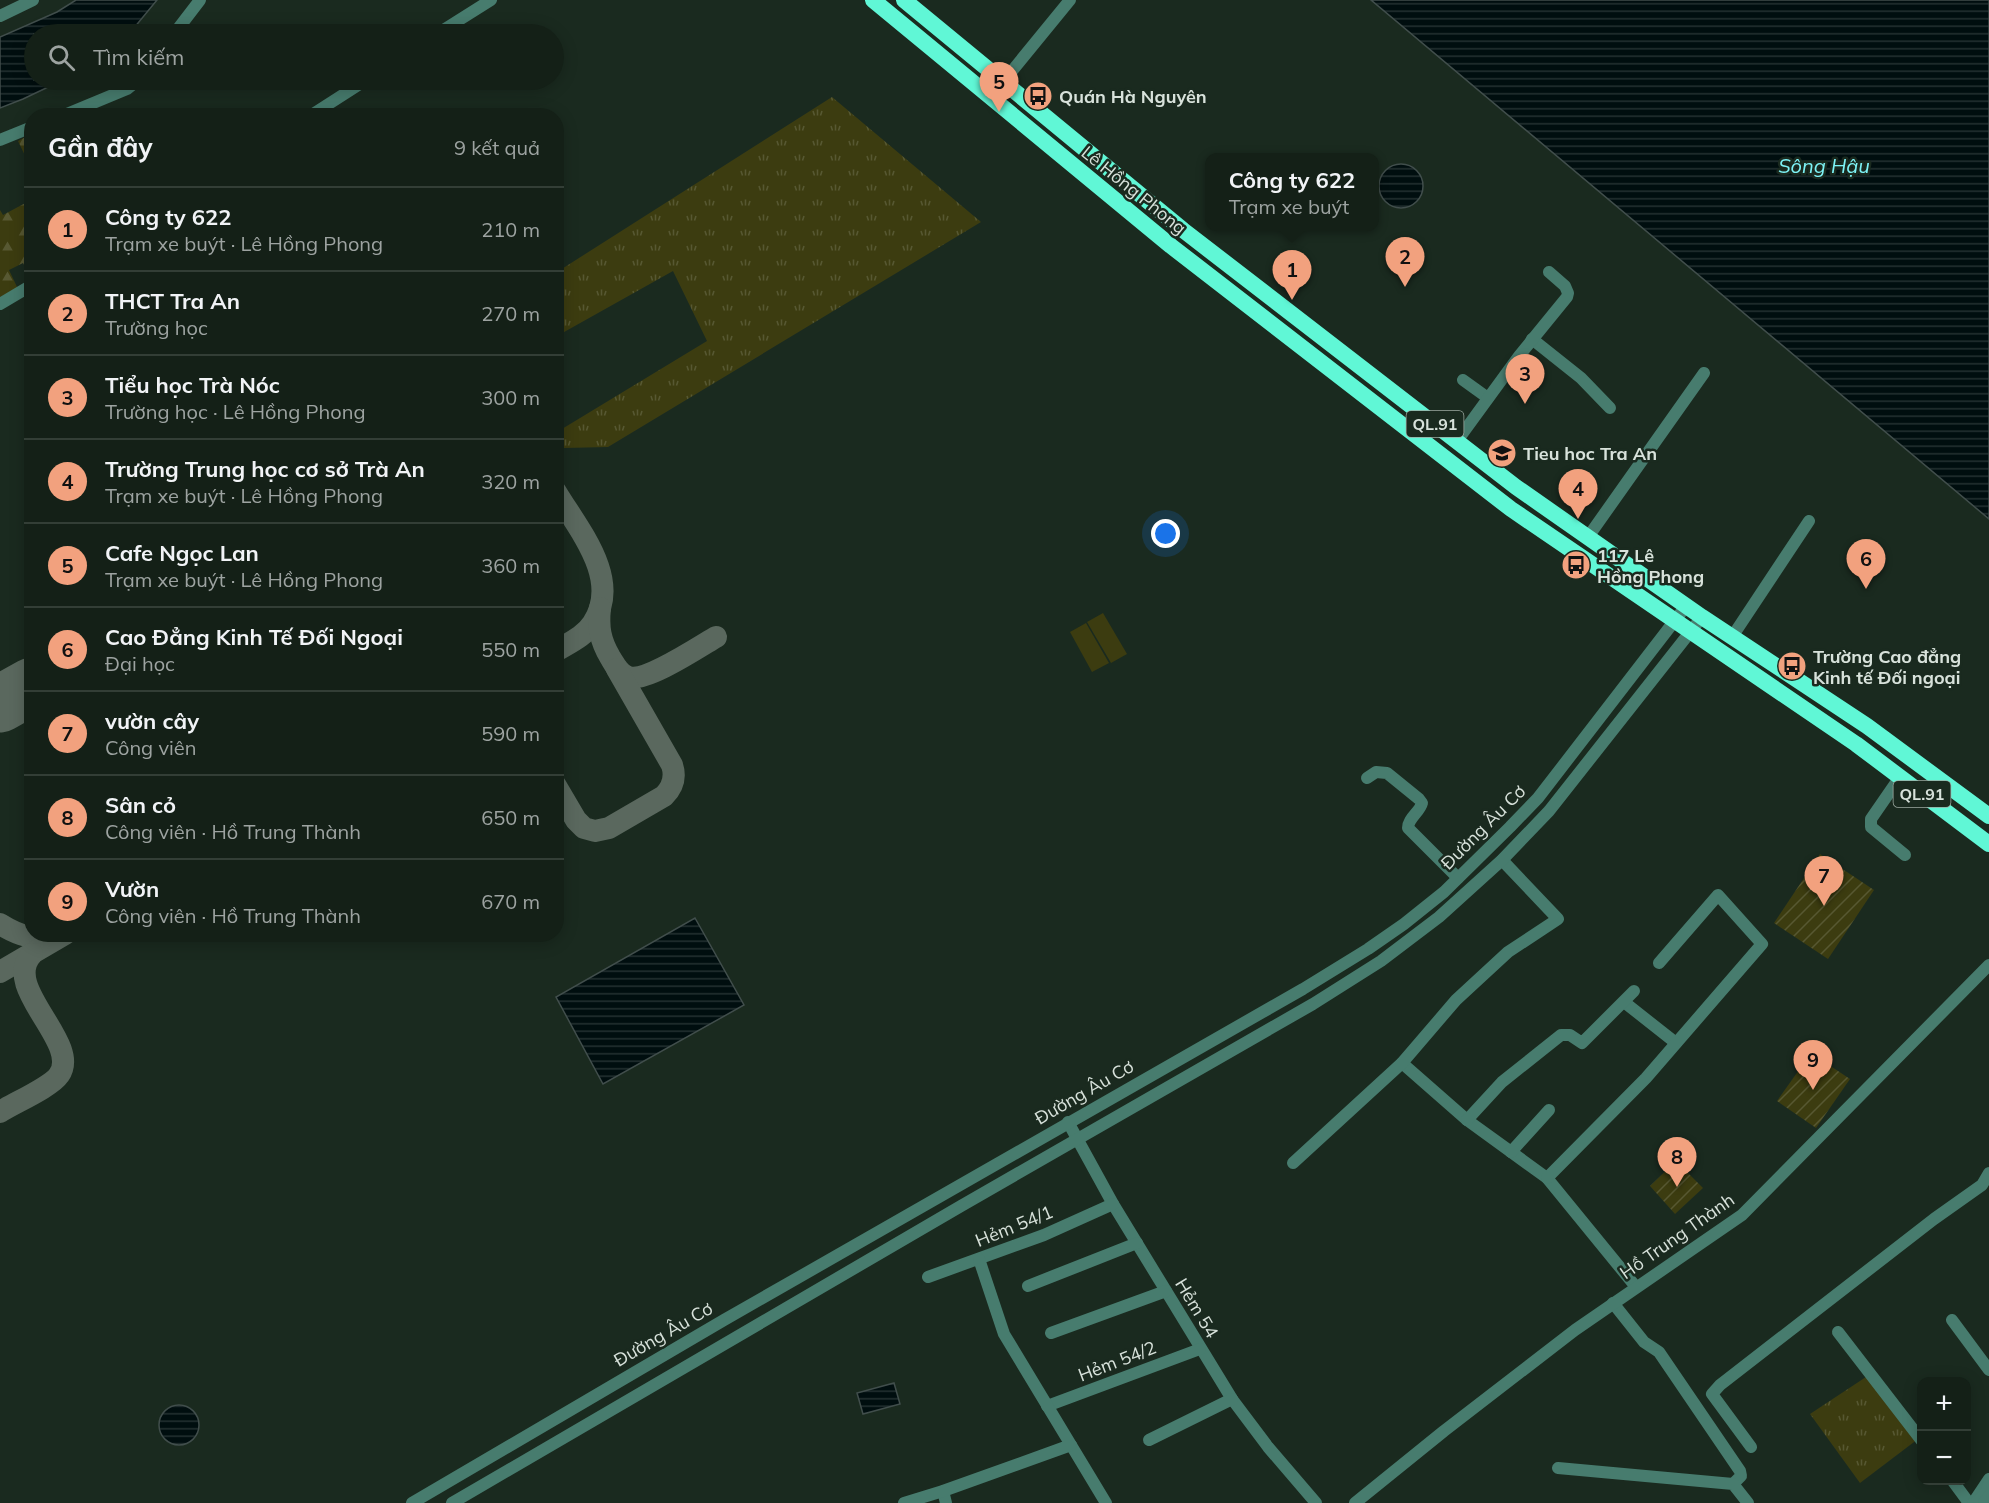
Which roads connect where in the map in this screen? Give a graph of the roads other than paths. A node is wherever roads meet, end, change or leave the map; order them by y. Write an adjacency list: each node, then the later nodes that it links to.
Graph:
1 (33, 0): 9 (street)
2 (200, 0): 10 (street)
3 (466, 0): 8 (street)
4 (491, 0): 8 (street)
5 (873, 0): 32 (highway, Lê Hồng Phong / QL.91)
6 (904, 0): 12 (highway, Lê Hồng Phong / QL.91)
7 (1070, 0): 12 (street)
8 (477, 9): 11 (street)
9 (0, 16)
10 (182, 24)
11 (453, 24)
12 (1003, 82): 27 (highway, Lê Hồng Phong / QL.91)
13 (125, 90): 15 (street)
14 (350, 90): 16 (street)
15 (81, 108)
16 (322, 108)
17 (24, 131): 18 (street)
18 (0, 140)
19 (1549, 272): 22 (street)
20 (24, 290): 21 (street)
21 (0, 304)
22 (1532, 339): 25 (street); 26 (street)
23 (1704, 373): 29 (street)
24 (1463, 380): 25 (street)
25 (1488, 398): 27 (street)
26 (1610, 408)
27 (1457, 441): 29 (highway, Lê Hồng Phong / QL.91)
28 (1809, 521): 34 (street)
29 (1588, 537): 30 (highway, Lê Hồng Phong / QL.91)
30 (1686, 606): 31 (highway, Lê Hồng Phong / QL.91); 32 (street, Đường Âu Cơ)
31 (1702, 617): 33 (street, Đường Âu Cơ); 34 (highway, Lê Hồng Phong / QL.91)
32 (1674, 622): 33 (highway, Lê Hồng Phong / QL.91); 43 (street, Đường Âu Cơ)
33 (1689, 632): 36 (highway, Lê Hồng Phong / QL.91); 42 (street, Đường Âu Cơ)
34 (1732, 637): 35 (highway, Lê Hồng Phong / QL.91)
35 (1867, 726): 36 (highway); 39 (highway, Lê Hồng Phong / QL.91)
36 (1856, 744): 37 (highway, Lê Hồng Phong / QL.91)
37 (1900, 777): 40 (highway, Lê Hồng Phong / QL.91); 41 (street)
38 (1367, 778): 43 (street)
39 (1989, 816)
40 (1989, 844)
41 (1905, 855)
42 (1503, 860): 49 (street, Đường Âu Cơ); 51 (street)
43 (1458, 878): 48 (street, Đường Âu Cơ)
44 (1659, 963): 50 (street)
45 (1989, 965): 65 (street, Hồ Trung Thành)
46 (1634, 991): 47 (street)
47 (1624, 1002): 50 (street); 53 (street)
48 (1275, 1005): 49 (street); 54 (street, Đường Âu Cơ)
49 (1285, 1020): 55 (street, Đường Âu Cơ)
50 (1676, 1042): 59 (street)
51 (1402, 1063): 53 (street); 57 (street)
52 (1549, 1110): 56 (street)
53 (1467, 1120): 56 (street)
54 (1068, 1122): 55 (street, Hẻm 54); 86 (street, Đường Âu Cơ)
55 (1078, 1139): 60 (street, Hẻm 54); 87 (street, Đường Âu Cơ)
56 (1511, 1152): 59 (street)
57 (1293, 1163)
58 (1989, 1173): 78 (street)
59 (1547, 1178): 65 (street)
60 (1113, 1204): 61 (street, Hẻm 54); 62 (street, Hẻm 54/1)
61 (1137, 1243): 64 (street); 66 (street, Hẻm 54)
62 (979, 1259): 63 (street, Hẻm 54/1); 74 (street)
63 (928, 1277)
64 (1028, 1286)
65 (1636, 1287): 67 (street, Hồ Trung Thành)
66 (1166, 1291): 70 (street); 71 (street, Hẻm 54)
67 (1613, 1302): 81 (street); 90 (street, Hồ Trung Thành)
68 (1952, 1320): 72 (street)
69 (1838, 1332): 75 (street)
70 (1051, 1333)
71 (1200, 1349): 73 (street, Hẻm 54); 74 (street, Hẻm 54/2)
72 (1989, 1370)
73 (1232, 1399): 76 (street); 85 (street, Hẻm 54)
74 (1047, 1406): 77 (street)
75 (1917, 1435)
76 (1149, 1440)
77 (1071, 1445): 84 (street); 89 (street)
78 (1750, 1447)
79 (1558, 1468): 81 (street)
80 (1989, 1479): 92 (street)
81 (1732, 1484): 91 (street)
82 (1956, 1485): 92 (street)
83 (1989, 1496): 93 (street)
84 (944, 1497): 88 (street)
85 (1314, 1502)
86 (412, 1503)
87 (452, 1503)
88 (904, 1503)
89 (1106, 1503)
90 (1355, 1503)
91 (1748, 1503)
92 (1971, 1503)
93 (1984, 1503)

